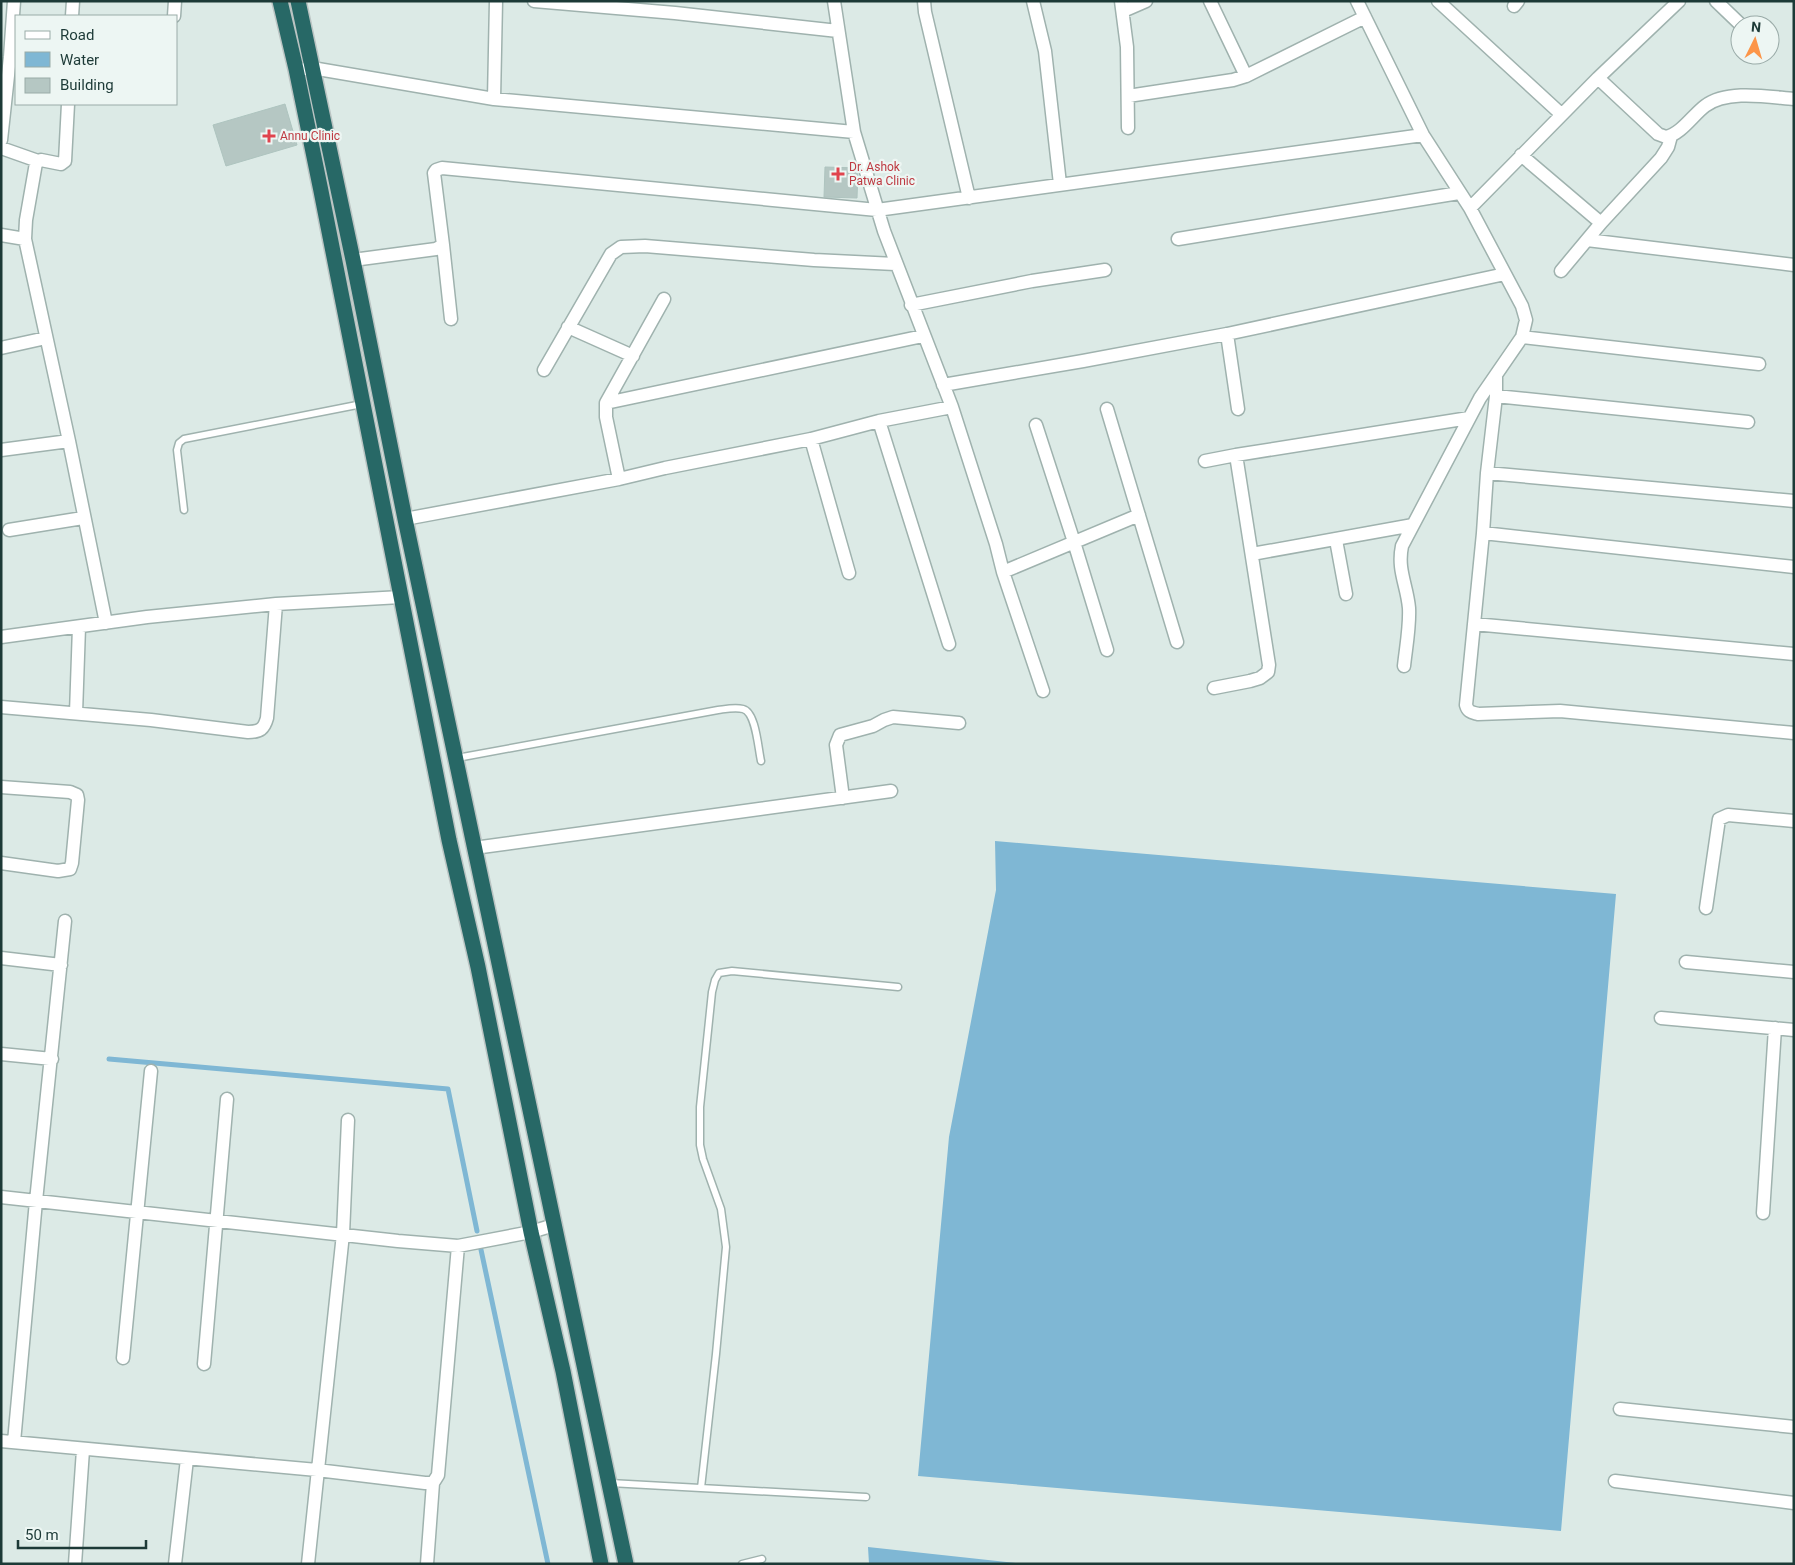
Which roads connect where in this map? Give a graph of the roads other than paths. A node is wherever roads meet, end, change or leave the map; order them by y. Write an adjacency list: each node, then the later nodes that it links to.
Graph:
1 (14, 1): 23 (street)
2 (73, 1): 19 (street)
3 (175, 1): 20 (street)
4 (280, 1): 26 (highway)
5 (298, 1): 25 (highway)
6 (496, 1): 30 (street)
7 (534, 1): 18 (street)
8 (834, 1): 24 (street)
9 (924, 1): 44 (street)
10 (1033, 1): 42 (street)
11 (1146, 1): 17 (street)
12 (1210, 1): 27 (street)
13 (1357, 1): 22 (street)
14 (1438, 1): 33 (street)
15 (1679, 1): 28 (street)
16 (1716, 1): 21 (street)
17 (1122, 6): 29 (street)
18 (675, 7): 24 (street)
19 (72, 15)
20 (174, 15)
21 (1731, 15)
22 (1365, 17): 27 (street); 36 (street)
23 (7, 22): 38 (street)
24 (838, 32): 35 (street)
25 (312, 68): 26 (street); 30 (street); 53 (highway)
26 (296, 69): 75 (highway)
27 (1246, 76): 29 (street)
28 (1598, 78): 33 (street); 37 (street)
29 (1128, 96): 34 (street)
30 (494, 99): 35 (street)
31 (1794, 100): 37 (street)
32 (68, 105): 41 (street)
33 (1562, 114): 40 (street)
34 (1128, 128)
35 (854, 132): 46 (street)
36 (1423, 135): 42 (street); 43 (street)
37 (1671, 136): 47 (street)
38 (1, 140)
39 (1, 148): 41 (street)
40 (1521, 155): 45 (street); 47 (street)
41 (38, 161): 49 (street)
42 (1060, 184): 44 (street)
43 (1459, 193): 45 (street); 50 (street)
44 (969, 198): 46 (street)
45 (1470, 208): 58 (street)
46 (877, 210): 52 (street); 54 (street)
47 (1600, 223): 51 (street)
48 (1, 235): 49 (street)
49 (25, 239): 66 (street)
50 (1178, 239)
51 (1587, 240): 55 (street); 57 (street)
52 (443, 245): 53 (street); 61 (street)
53 (353, 260): 94 (highway)
54 (895, 264): 60 (street); 62 (street)
55 (1794, 266)
56 (1105, 270): 60 (street)
57 (1561, 271)
58 (1505, 274): 63 (street); 65 (street)
59 (664, 299): 68 (street)
60 (911, 305): 64 (street)
61 (451, 319)
62 (568, 327): 68 (street); 70 (street)
63 (1227, 334): 72 (street); 78 (street)
64 (923, 336): 72 (street); 74 (street)
65 (1522, 337): 69 (street); 71 (street)
66 (46, 338): 67 (street); 84 (street)
67 (1, 348)
68 (634, 356): 74 (street)
69 (1759, 364)
70 (544, 370)
71 (1496, 375): 73 (street); 79 (street)
72 (943, 384): 76 (street)
73 (1496, 396): 81 (street); 88 (street)
74 (606, 403): 89 (street)
75 (363, 404): 91 (lane); 105 (highway)
76 (952, 407): 80 (street); 102 (street)
77 (1107, 409): 92 (street)
78 (1238, 409)
79 (1469, 418): 86 (street); 95 (street)
80 (879, 422): 83 (street); 112 (street)
81 (1748, 422)
82 (1036, 425): 99 (street)
83 (811, 439): 89 (street); 103 (street)
84 (69, 441): 85 (street); 93 (street)
85 (1, 450)
86 (1236, 455): 87 (street); 100 (street)
87 (1205, 461)
88 (1487, 474): 90 (street); 97 (street)
89 (620, 479): 94 (street)
90 (1794, 501)
91 (184, 510)
92 (1139, 516): 99 (street); 111 (street)
93 (83, 518): 96 (street); 107 (street)
94 (405, 520): 122 (highway)
95 (1413, 525): 98 (street); 115 (street)
96 (9, 530)
97 (1484, 534): 101 (street); 108 (street)
98 (1336, 540): 100 (street); 104 (street)
99 (1074, 542): 102 (street); 113 (street)
100 (1252, 554): 116 (street)
101 (1794, 567)
102 (1003, 572): 117 (street)
103 (850, 573)
104 (1346, 594)
105 (401, 597): 106 (street); 129 (highway)
106 (276, 604): 107 (street); 119 (street)
107 (106, 623): 109 (street)
108 (1474, 624): 114 (street); 121 (street)
109 (79, 627): 110 (street); 119 (street)
110 (1, 637)
111 (1178, 642)
112 (949, 644)
113 (1107, 650)
114 (1794, 654)
115 (1404, 666)
116 (1214, 688)
117 (1043, 691)
118 (1, 707): 119 (street)
119 (76, 713)
120 (959, 723): 126 (street)
121 (1794, 733)
122 (456, 758): 123 (lane); 128 (highway)
123 (760, 761)
124 (1, 787): 131 (street)
125 (891, 791): 126 (street)
126 (843, 798): 130 (street)
127 (1794, 822): 132 (street)
128 (471, 832): 129 (highway); 130 (highway)
129 (449, 840): 153 (highway)
130 (474, 848): 152 (highway)
131 (1, 863)
132 (1706, 908)
133 (65, 921): 136 (street)
134 (1, 958): 136 (street)
135 (1686, 962): 137 (street)
136 (61, 965): 143 (street)
137 (1794, 972)
138 (898, 987): 167 (lane)
139 (1661, 1018): 140 (street)
140 (1775, 1028): 141 (street); 150 (street)
141 (1794, 1030)
142 (1, 1054): 143 (street)
143 (52, 1059): 148 (street)
144 (151, 1071): 149 (street)
145 (227, 1099): 151 (street)
146 (348, 1120): 154 (street)
147 (1, 1197): 148 (street)
148 (36, 1200): 149 (street); 160 (street)
149 (136, 1211): 151 (street); 156 (street)
150 (1763, 1213)
151 (218, 1220): 154 (street); 157 (street)
152 (554, 1225): 153 (street); 166 (highway)
153 (532, 1232): 155 (street); 175 (highway)
154 (343, 1234): 155 (street); 163 (street)
155 (458, 1246): 165 (street)
156 (122, 1358)
157 (204, 1364)
158 (1620, 1409): 159 (street)
159 (1794, 1427)
160 (8, 1442): 161 (street)
161 (83, 1450): 162 (street); 171 (street)
162 (187, 1459): 163 (street); 172 (street)
163 (318, 1470): 165 (street); 173 (street)
164 (1615, 1481): 169 (street)
165 (433, 1483): 174 (street)
166 (609, 1483): 167 (lane); 176 (highway)
167 (701, 1488): 168 (lane)
168 (866, 1497)
169 (1794, 1503)
170 (762, 1559): 177 (lane)
171 (75, 1564)
172 (175, 1564)
173 (308, 1564)
174 (427, 1564)
175 (601, 1564)
176 (626, 1564)
177 (742, 1564)

